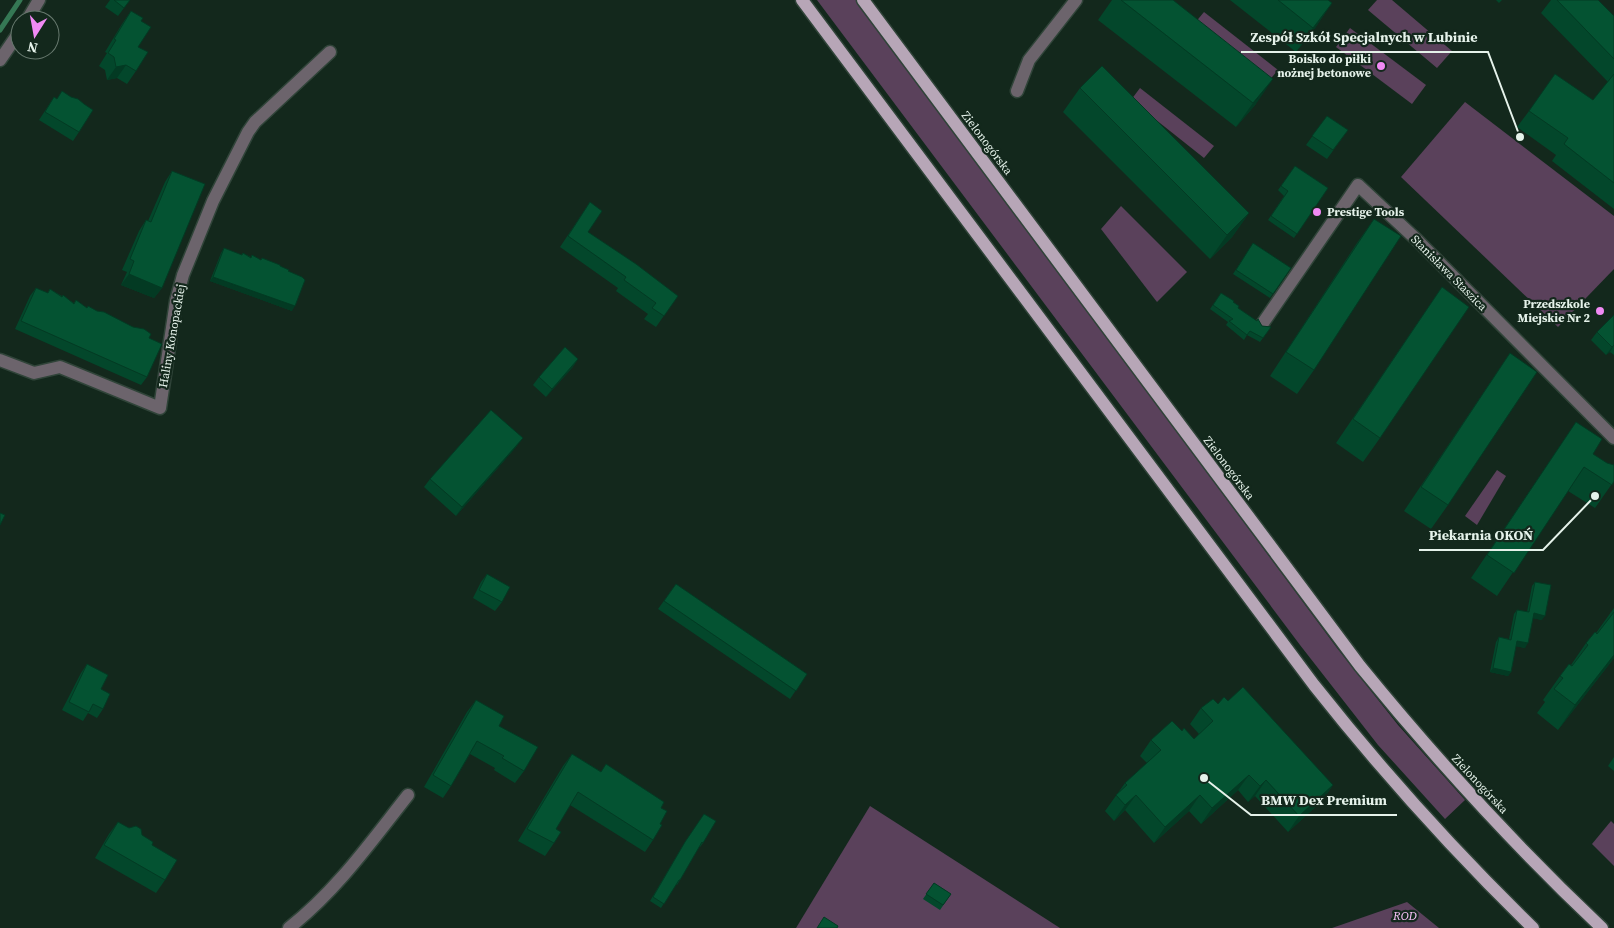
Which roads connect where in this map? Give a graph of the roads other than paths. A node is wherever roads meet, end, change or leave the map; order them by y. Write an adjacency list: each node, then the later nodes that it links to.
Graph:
1 (802, 0): 13 (main road)
2 (863, 0): 14 (main road, Zielonogórska)
3 (1076, 0): 7 (street)
4 (10, 46): 6 (street)
5 (330, 52): 9 (street, Haliny Konopackiej)
6 (0, 60)
7 (1017, 91)
8 (1263, 323): 10 (street, Stanisława Staszica)
9 (0, 360)
10 (1614, 438)
11 (408, 795): 12 (street)
12 (289, 928)
13 (1533, 928)
14 (1602, 928)

